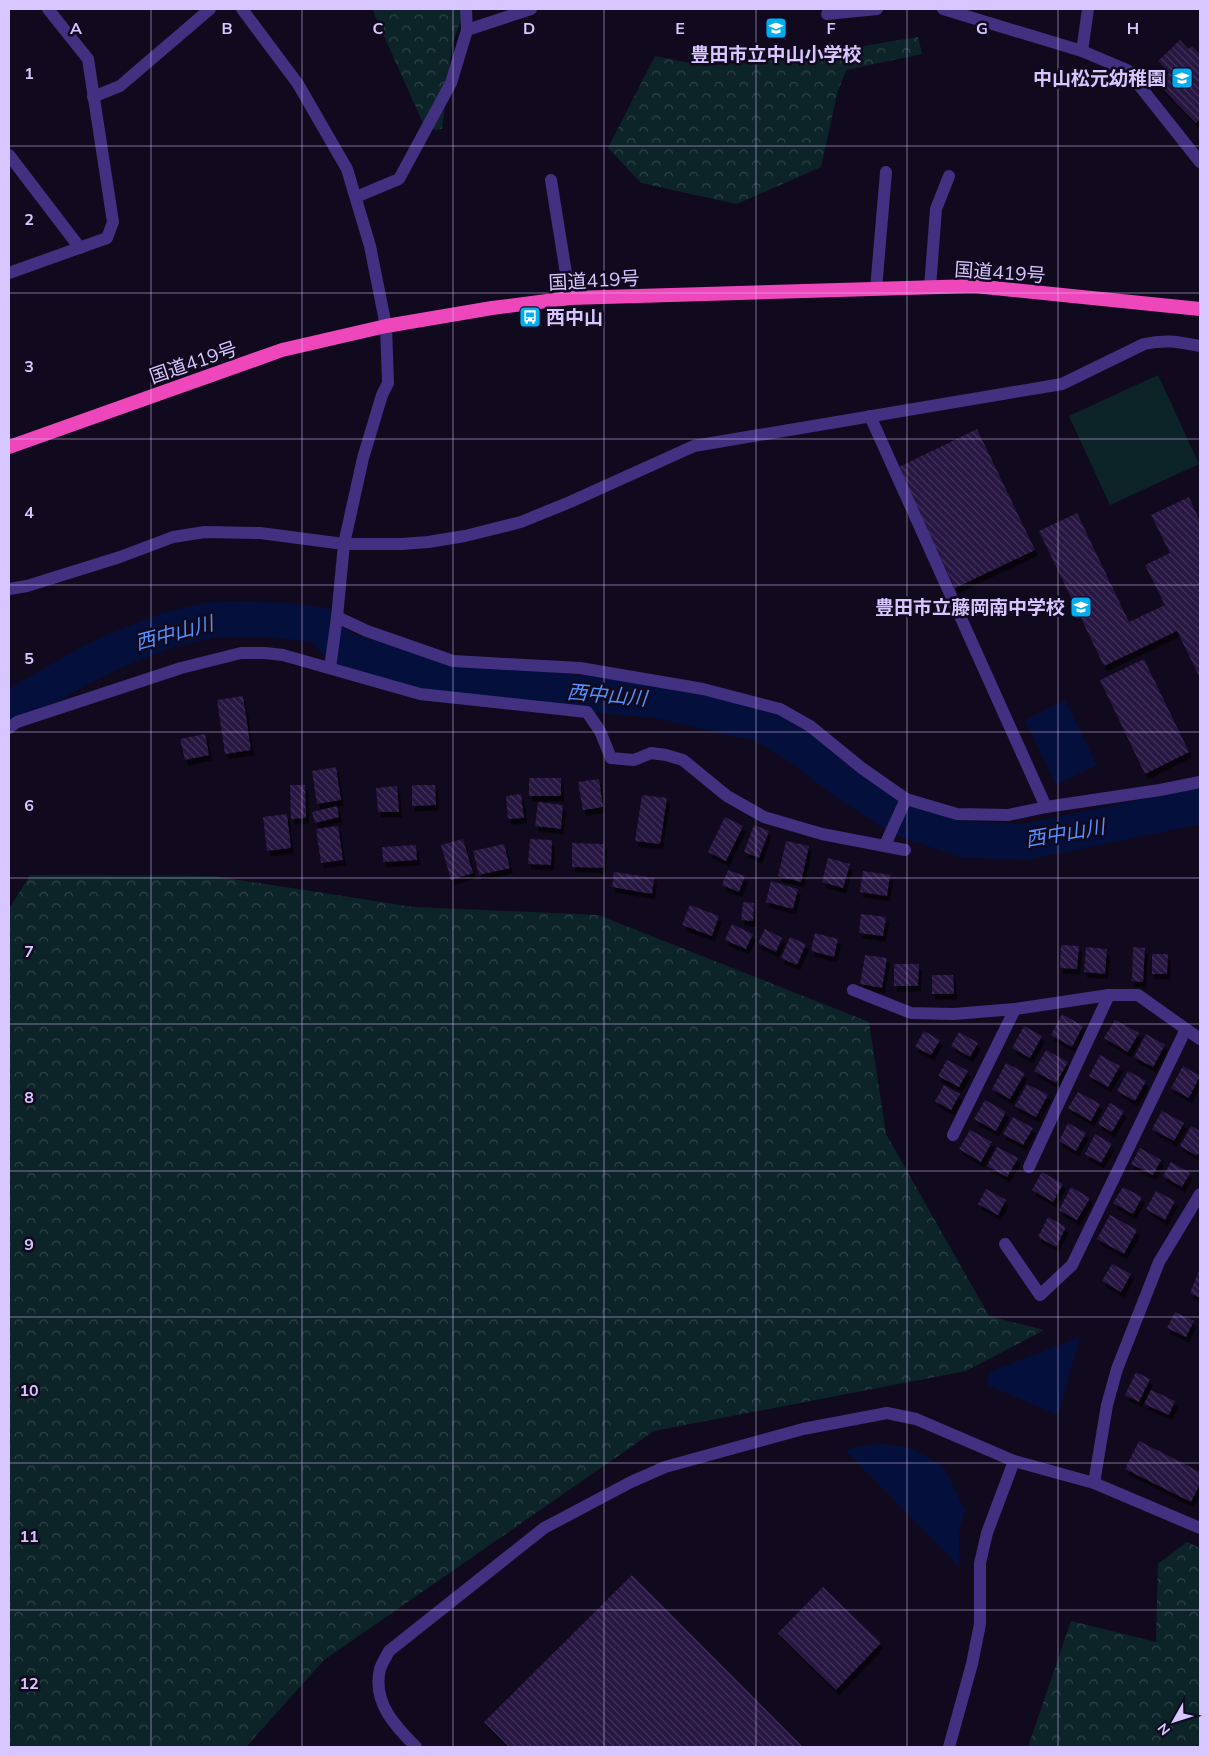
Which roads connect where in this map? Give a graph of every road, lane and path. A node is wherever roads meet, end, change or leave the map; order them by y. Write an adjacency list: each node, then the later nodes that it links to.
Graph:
1 (48, 9): 12 (street)
2 (210, 9): 12 (street)
3 (242, 9): 18 (street)
4 (466, 9): 10 (street)
5 (531, 9): 10 (street)
6 (877, 9): 9 (street)
7 (943, 9): 11 (street)
8 (1088, 9): 11 (street)
9 (827, 14)
10 (467, 30): 18 (street)
11 (1082, 51): 14 (street)
12 (93, 97): 19 (street)
13 (9, 155): 19 (street)
14 (1200, 162)
15 (886, 172): 22 (street)
16 (949, 176): 21 (street)
17 (551, 180): 23 (street)
18 (356, 197): 25 (street)
19 (80, 248): 20 (street)
20 (9, 273)
21 (930, 288): 22 (highway, 国道419号); 24 (highway, 国道419号)
22 (876, 289): 23 (highway, 国道419号)
23 (570, 298): 25 (highway, 国道419号)
24 (1200, 309)
25 (386, 326): 28 (highway, 国道419号); 29 (street)
26 (1200, 346): 27 (street)
27 (870, 416): 29 (street); 36 (street)
28 (9, 447)
29 (344, 544): 30 (street); 31 (street)
30 (9, 589)
31 (336, 622): 32 (street); 35 (street)
32 (330, 668): 33 (street); 37 (street)
33 (9, 728)
34 (1200, 782): 36 (street)
35 (904, 802): 36 (street); 37 (street)
36 (1046, 807)
37 (887, 841): 38 (street)
38 (905, 850)
39 (853, 990): 41 (street)
40 (1110, 995): 41 (street); 42 (street); 45 (street)
41 (1015, 1009): 44 (street)
42 (1186, 1030): 43 (street); 47 (street)
43 (1200, 1039)
44 (953, 1135)
45 (1029, 1168)
46 (1200, 1194): 49 (street)
47 (1005, 1244)
48 (1014, 1461): 49 (street); 51 (street); 52 (street)
49 (1094, 1484): 50 (street)
50 (1200, 1528)
51 (416, 1747)
52 (949, 1747)

